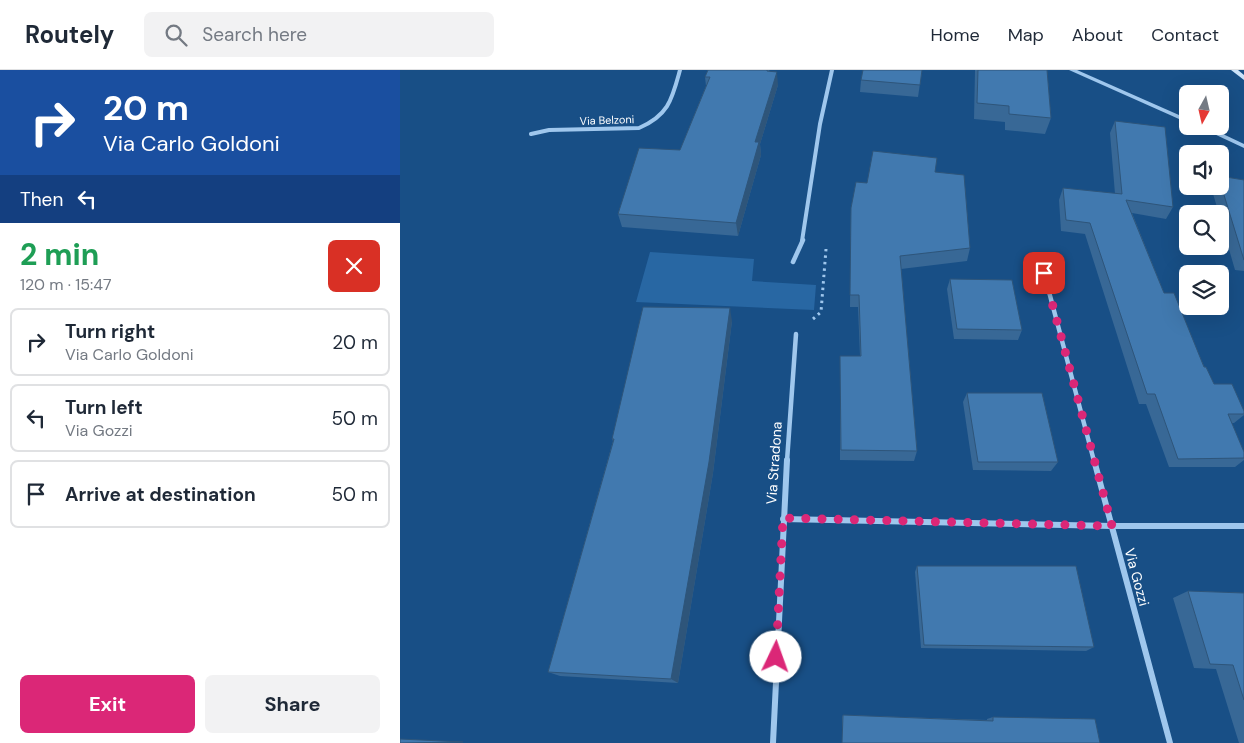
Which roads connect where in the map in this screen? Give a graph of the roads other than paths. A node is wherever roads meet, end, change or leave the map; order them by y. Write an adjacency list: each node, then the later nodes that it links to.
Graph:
1 (680, 70): 7 (street, Via Belzoni)
2 (832, 70): 10 (street)
3 (1072, 70): 6 (street)
4 (1234, 70): 5 (main road)
5 (1244, 78)
6 (1179, 116)
7 (531, 134)
8 (1220, 135): 9 (street)
9 (1244, 146)
10 (793, 262)
11 (1044, 273): 14 (street, Via Gozzi)
12 (796, 334): 13 (street, Via Stradona)
13 (783, 518): 14 (street); 16 (street, Via Stradona)
14 (1112, 526): 15 (street); 17 (street, Via Gozzi)
15 (1244, 526)
16 (773, 743)
17 (1170, 743)

